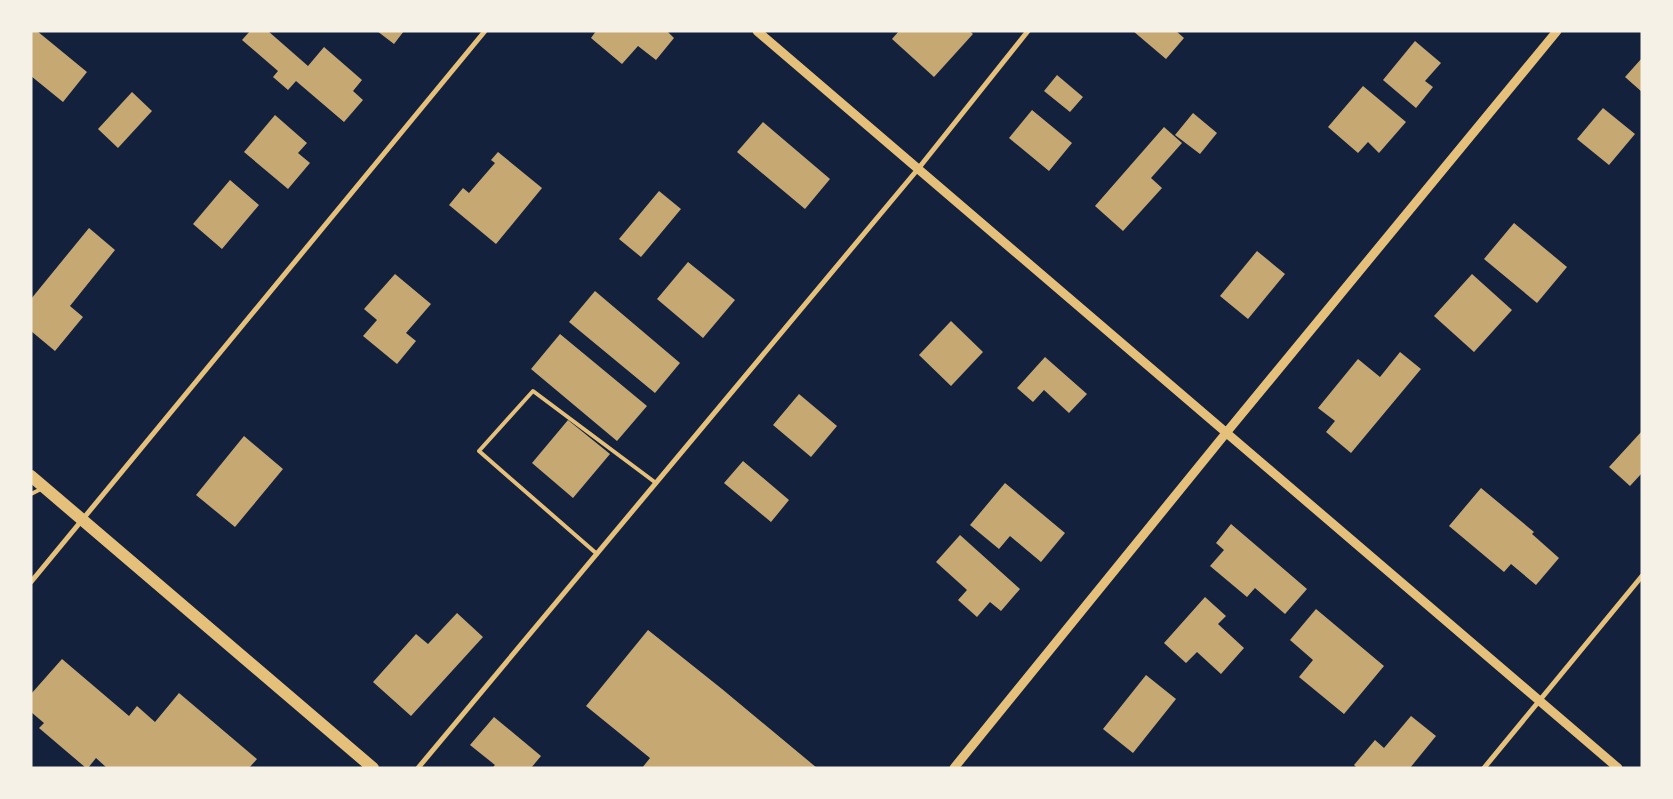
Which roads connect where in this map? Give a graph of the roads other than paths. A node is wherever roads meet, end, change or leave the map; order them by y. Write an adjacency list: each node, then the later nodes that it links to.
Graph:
1 (485, 31): 11 (street)
2 (757, 31): 5 (street)
3 (1028, 31): 5 (street)
4 (1557, 31): 6 (street)
5 (918, 169): 6 (street); 8 (street)
6 (1226, 433): 15 (street); 18 (street)
7 (31, 476): 9 (main road)
8 (656, 483): 12 (street); 12 (lane)
9 (45, 487): 10 (lane); 11 (main road)
10 (31, 494)
11 (83, 520): 14 (street); 16 (main road)
12 (596, 554): 17 (street)
13 (1642, 576): 15 (street)
14 (31, 581)
15 (1539, 700): 19 (street); 20 (street)
16 (373, 768)
17 (418, 768)
18 (954, 768)
19 (1484, 768)
20 (1618, 768)

